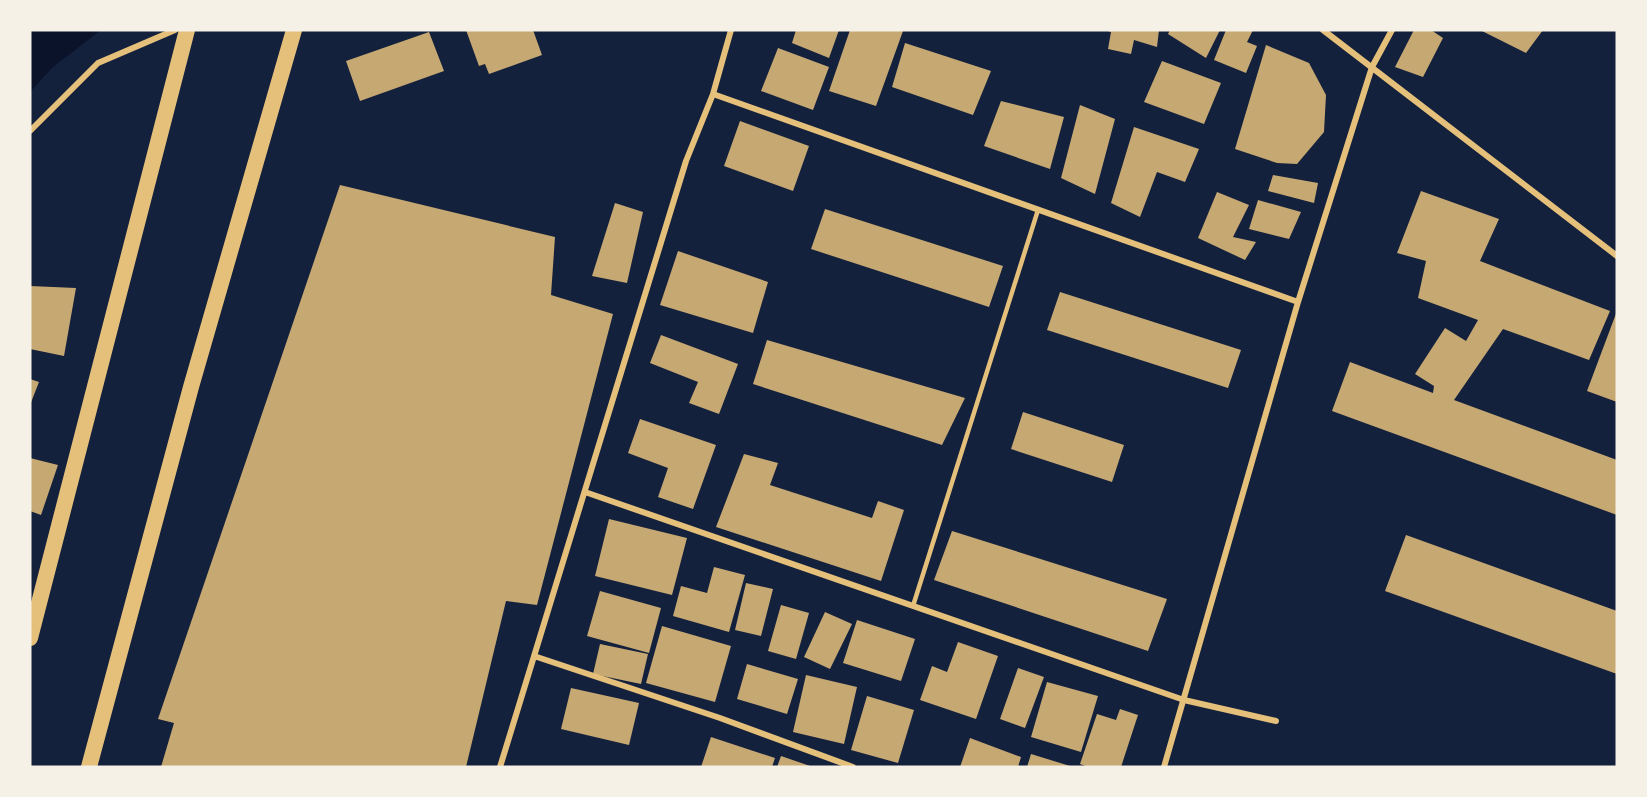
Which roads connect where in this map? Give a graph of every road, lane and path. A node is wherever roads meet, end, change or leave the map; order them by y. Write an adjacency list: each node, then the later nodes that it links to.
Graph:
1 (175, 30): 9 (street)
2 (187, 30): 15 (highway)
3 (294, 30): 19 (highway)
4 (731, 30): 8 (street)
5 (1323, 30): 7 (street)
6 (1392, 30): 7 (street)
7 (1372, 67): 11 (street); 12 (street)
8 (713, 94): 10 (street); 13 (street)
9 (30, 131)
10 (1038, 210): 12 (street); 14 (lane)
11 (1617, 256)
12 (1298, 302): 17 (street)
13 (585, 492): 14 (street); 16 (street)
14 (913, 606): 17 (street)
15 (30, 638)
16 (534, 656): 20 (street); 21 (street)
17 (1184, 700): 18 (street); 22 (street)
18 (1276, 721)
19 (89, 767)
20 (500, 767)
21 (853, 767)
22 (1164, 767)

